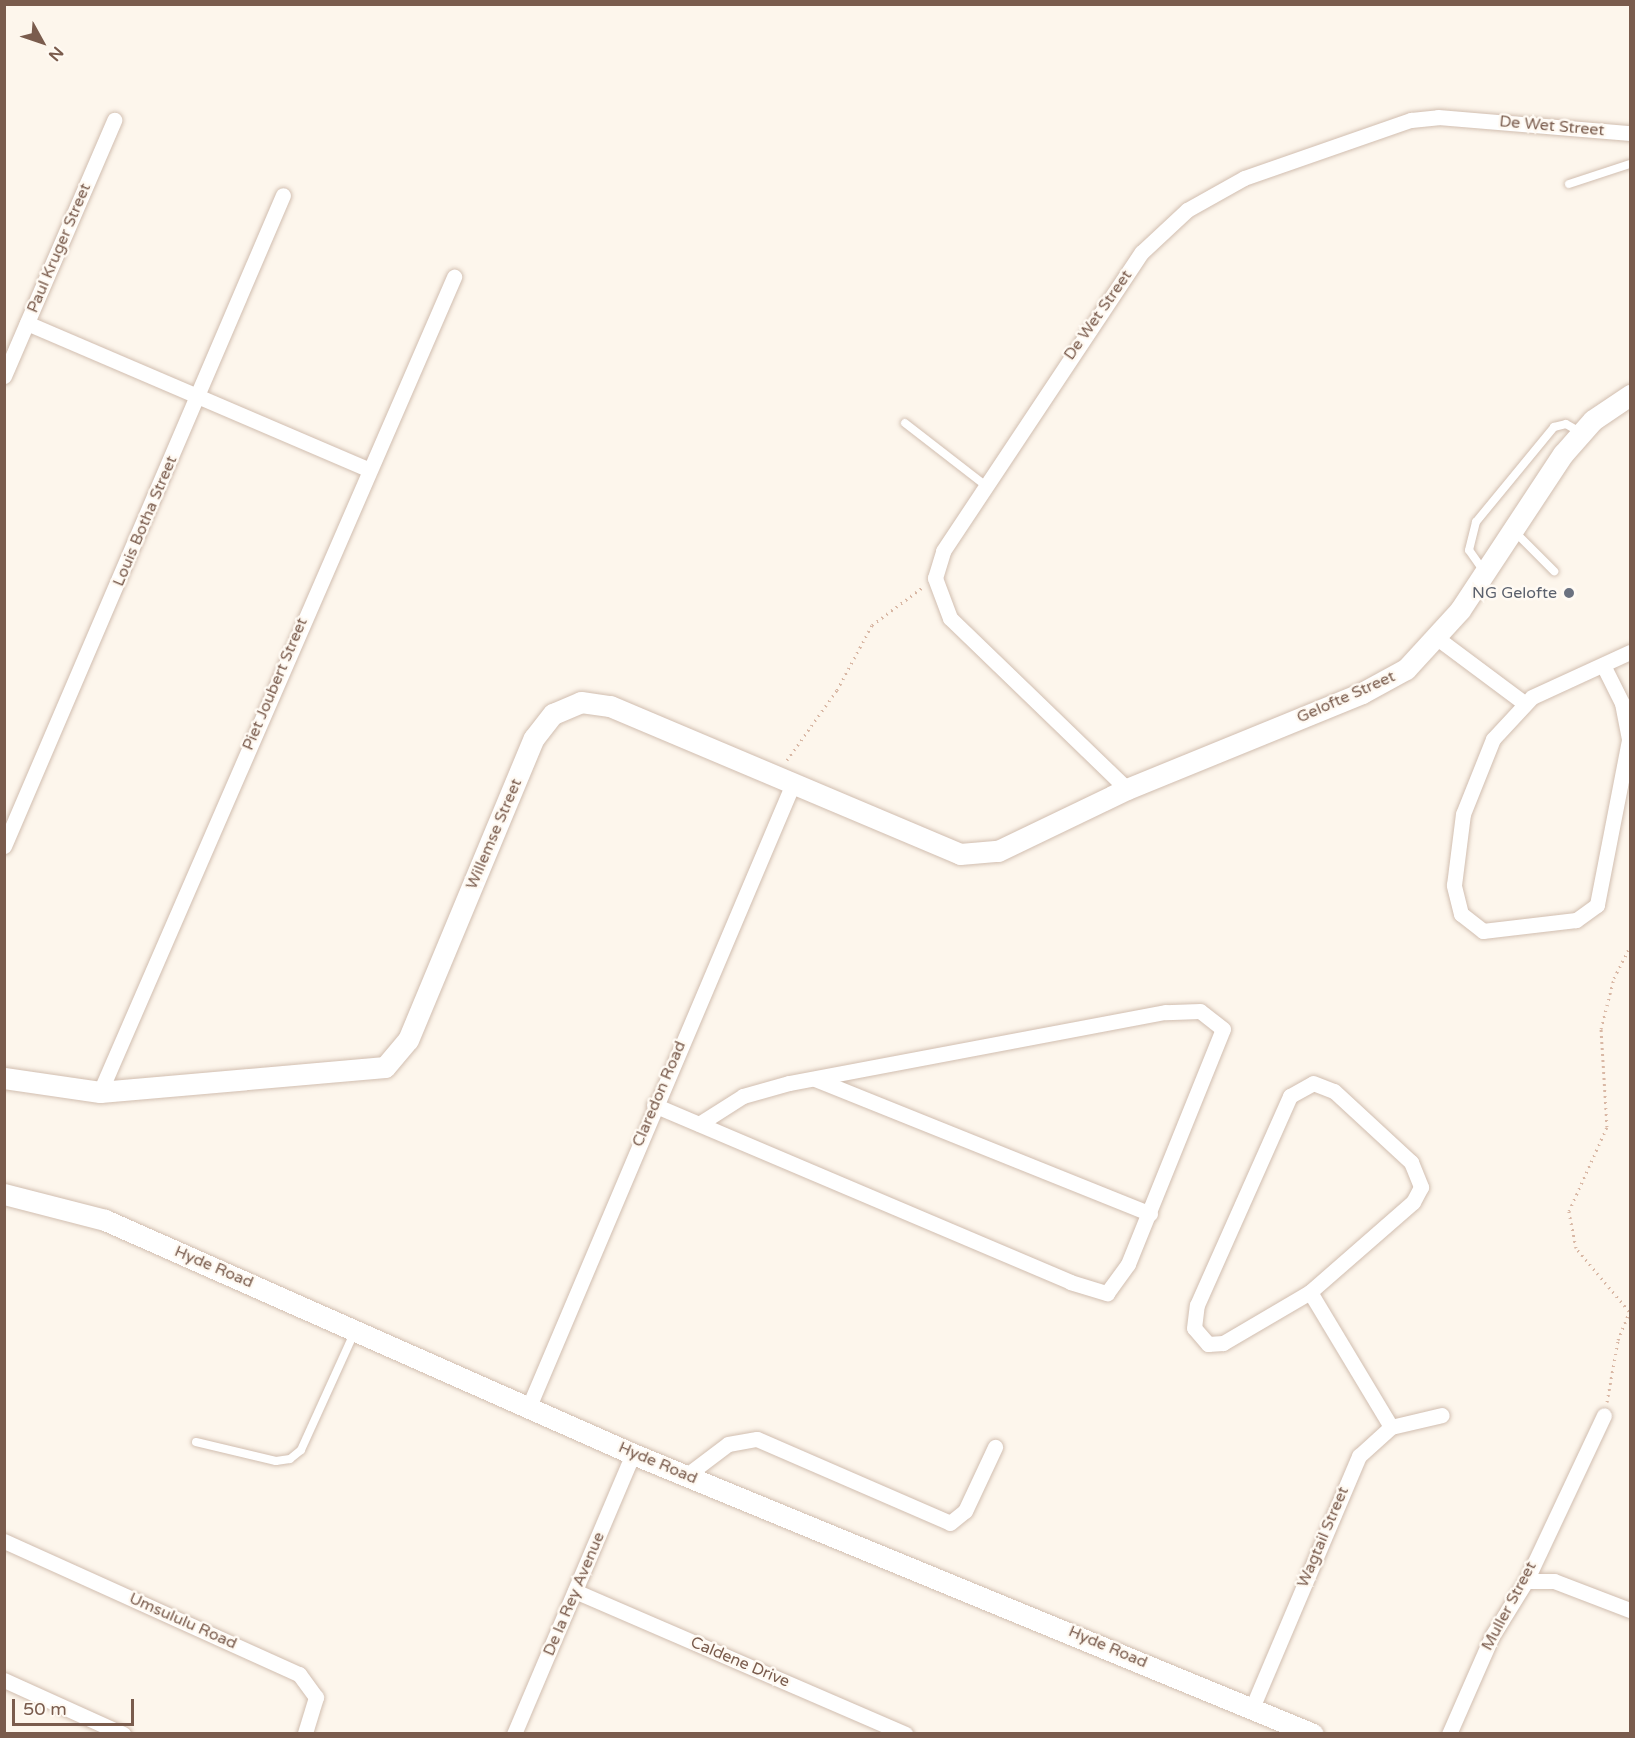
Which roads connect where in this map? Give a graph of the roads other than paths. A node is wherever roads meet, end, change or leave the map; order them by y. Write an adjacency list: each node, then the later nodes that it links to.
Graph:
1 (114, 120): 7 (street, Paul Kruger Street)
2 (1630, 133): 14 (street, De Wet Street)
3 (1630, 164): 4 (lane)
4 (1569, 184)
5 (283, 195): 10 (street, Louis Botha Street)
6 (454, 277): 13 (street, Piet Joubert Street)
7 (27, 323): 8 (street, Paul Kruger Street); 10 (street)
8 (4, 376)
9 (1630, 395): 12 (street, Gelofte Street)
10 (198, 397): 13 (street); 25 (street, Louis Botha Street)
11 (904, 423): 14 (lane)
12 (1582, 433): 15 (street, Gelofte Street); 17 (lane)
13 (368, 469): 28 (street, Piet Joubert Street)
14 (985, 485): 23 (street, De Wet Street)
15 (1513, 530): 16 (lane); 17 (street, Gelofte Street)
16 (1554, 571)
17 (1485, 572): 18 (street, Gelofte Street)
18 (1437, 638): 21 (street); 23 (street, Gelofte Street)
19 (1630, 651): 20 (street)
20 (1602, 665): 21 (street); 21 (street)
21 (1523, 702)
22 (784, 783): 24 (street, Willemse Street); 28 (street, Willemse Street); 29 (street, Claredon Road)
23 (1127, 789): 24 (street, Gelofte Street)
24 (1023, 839)
25 (4, 846)
26 (4, 1078): 28 (street, Willemse Street)
27 (815, 1079): 30 (street); 32 (street); 32 (street)
28 (100, 1092)
29 (654, 1105): 30 (street); 35 (street, Claredon Road)
30 (699, 1124): 32 (street)
31 (4, 1194): 34 (street, Hyde Road)
32 (1150, 1214)
33 (1310, 1292): 33 (street); 38 (street)
34 (356, 1329): 35 (street, Hyde Road); 39 (lane)
35 (530, 1404): 41 (street, Hyde Road)
36 (1442, 1415): 38 (street, Wagtail Street)
37 (1604, 1415): 44 (street, Muller Street)
38 (1391, 1427): 48 (street, Wagtail Street)
39 (196, 1442)
40 (995, 1447): 42 (street)
41 (633, 1454): 42 (street, Hyde Road); 45 (street, De la Rey Avenue)
42 (687, 1475): 48 (street, Hyde Road)
43 (4, 1542): 50 (street, Umsululu Road)
44 (1526, 1581): 46 (street); 54 (street, Muller Street)
45 (574, 1591): 51 (street, De la Rey Avenue); 52 (street, Caldene Drive)
46 (1630, 1610)
47 (4, 1680): 49 (street)
48 (1252, 1708): 53 (street, Hyde Road)
49 (123, 1734)
50 (305, 1734)
51 (514, 1734)
52 (905, 1734)
53 (1313, 1734)
54 (1449, 1734)

